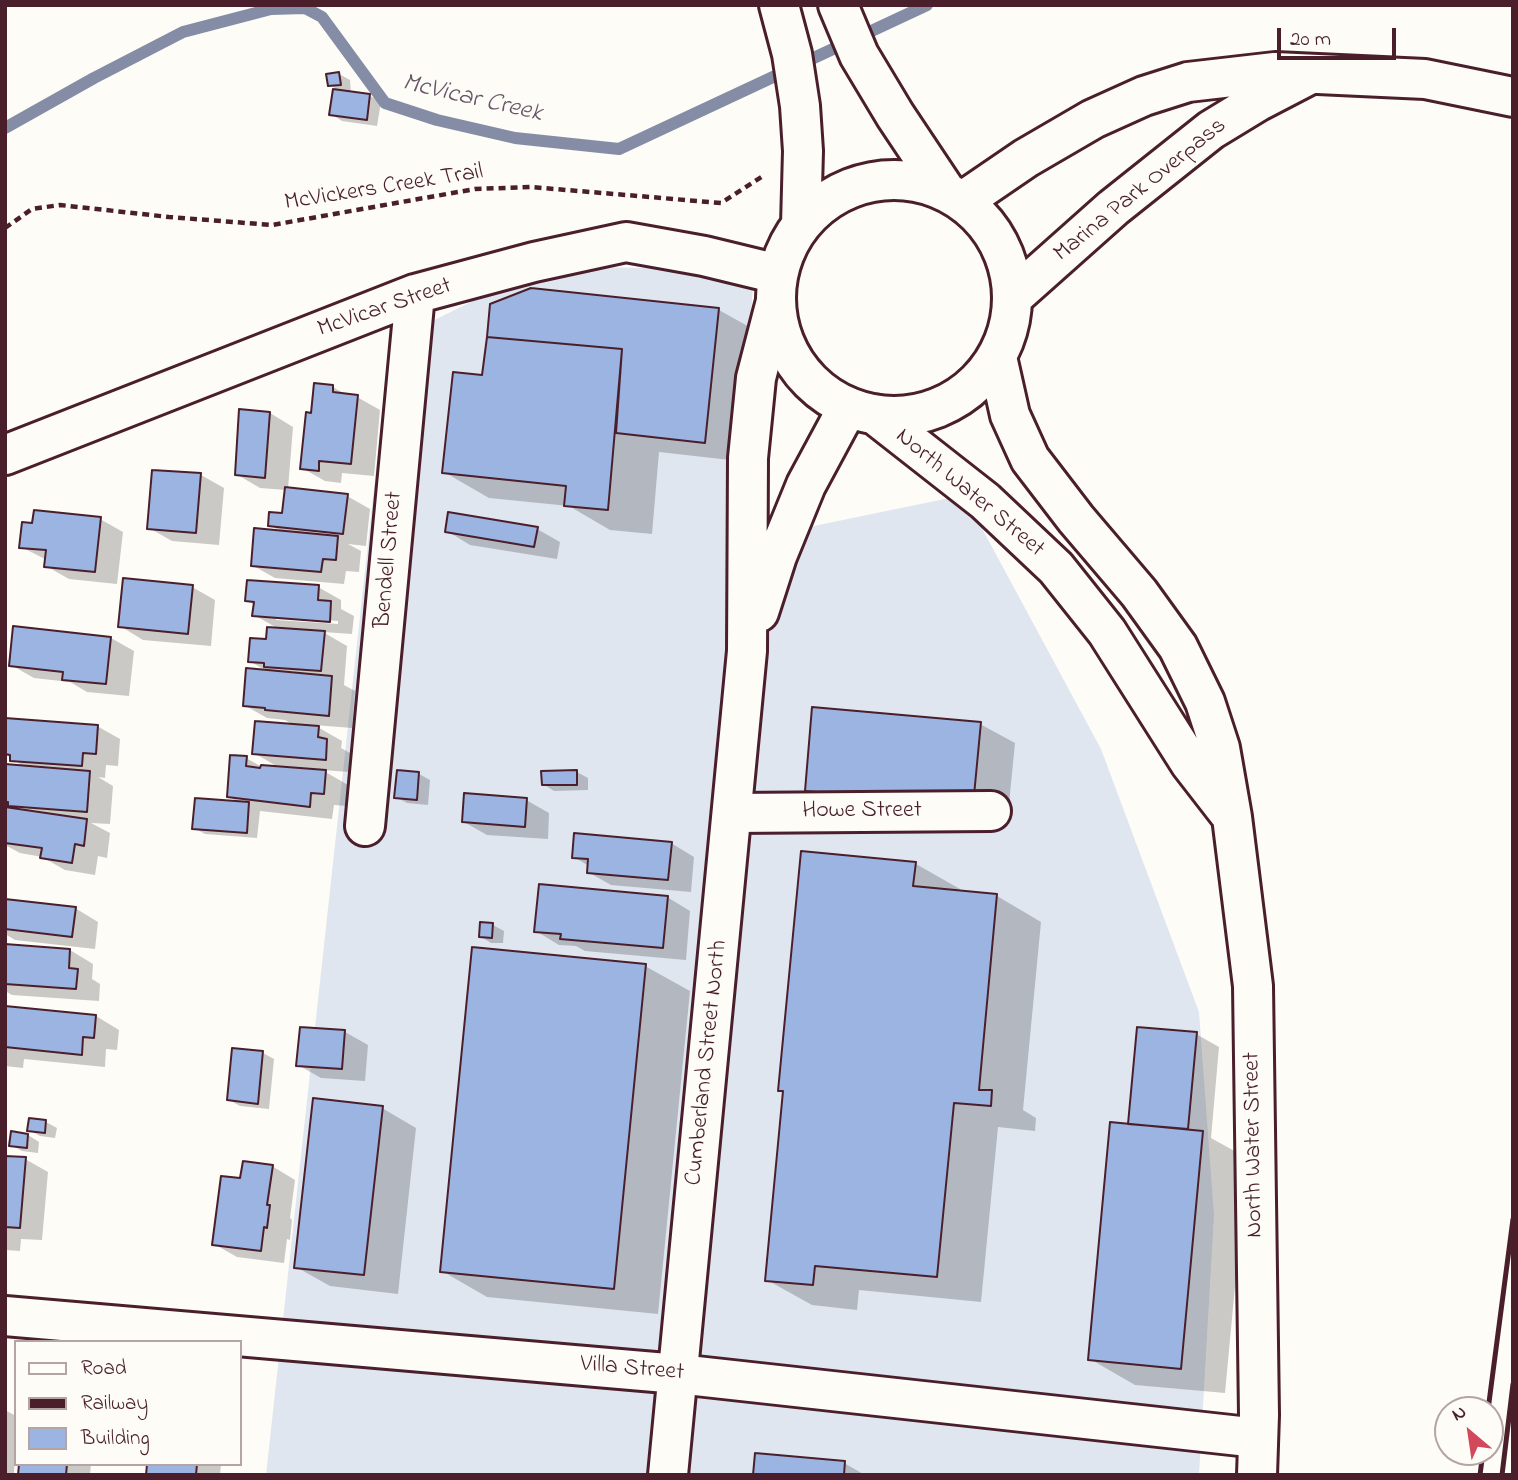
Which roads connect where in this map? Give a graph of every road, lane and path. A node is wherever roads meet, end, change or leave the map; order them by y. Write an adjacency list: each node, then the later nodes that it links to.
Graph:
1 (779, 5): 5 (street)
2 (838, 5): 6 (street)
3 (1312, 74): 4 (street, Marina Park Overpass); 6 (street, Marina Park Overpass); 11 (street, Marina Park Overpass)
4 (1513, 97)
5 (803, 150): 7 (street); 8 (path, McVickers Creek Trail)
6 (954, 196): 7 (street); 11 (street)
7 (801, 225): 9 (street)
8 (5, 228)
9 (777, 288): 10 (street, McVicar Street); 13 (street); 15 (street, Cumberland Street North)
10 (415, 294): 14 (street, McVicar Street); 19 (street, Bendell Street)
11 (1013, 297): 12 (street)
12 (997, 357): 13 (street); 18 (street, North Water Street)
13 (861, 411): 15 (street, Cumberland Street North); 18 (street, North Water Street)
14 (5, 455)
15 (747, 651): 17 (street, Cumberland Street North)
16 (991, 811): 17 (street, Howe Street)
17 (732, 813): 21 (street, Cumberland Street North)
18 (1232, 817): 22 (street, North Water Street)
19 (365, 826)
20 (5, 1316): 21 (street, Villa Street)
21 (678, 1374): 22 (street, Villa Street); 23 (street, Cumberland Street North)
22 (1257, 1456)
23 (668, 1475)

